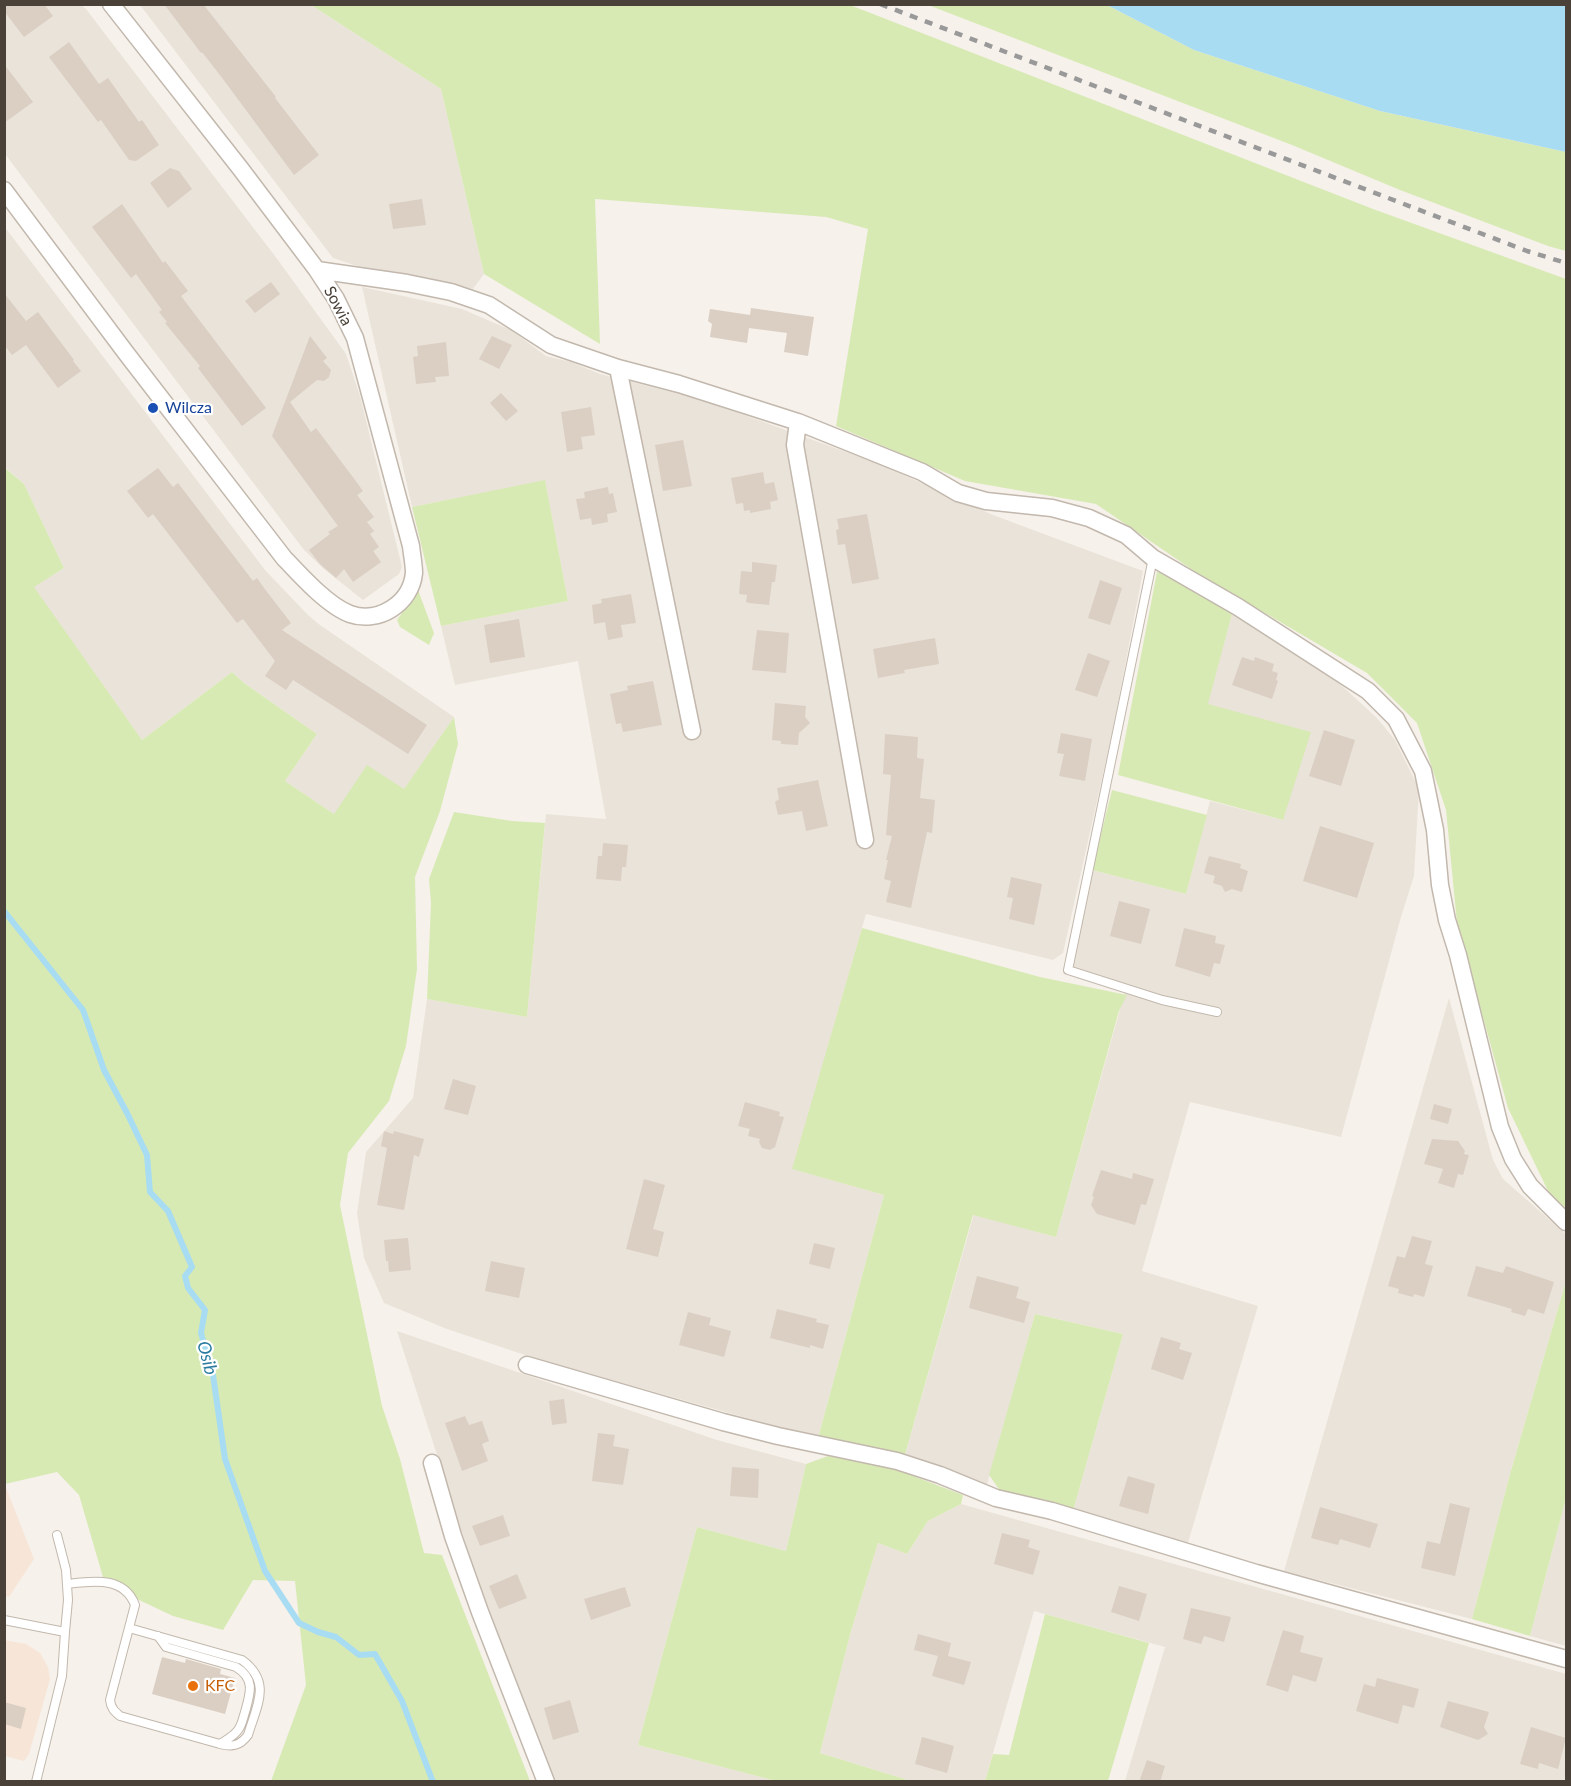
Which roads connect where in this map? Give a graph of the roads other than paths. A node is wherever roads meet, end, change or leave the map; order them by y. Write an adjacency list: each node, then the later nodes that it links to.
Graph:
1 (111, 4): 3 (street, Sowia)
2 (4, 190): 3 (street, Sowia)
3 (317, 270): 4 (street)
4 (618, 368): 5 (street); 7 (street)
5 (798, 422): 6 (street); 8 (street)
6 (1153, 558): 9 (lane); 10 (street)
7 (692, 731)
8 (865, 840)
9 (1217, 1012)
10 (1566, 1222)
11 (527, 1365): 18 (street)
12 (432, 1463): 20 (street)
13 (57, 1535): 14 (lane)
14 (67, 1584): 16 (lane); 17 (lane)
15 (4, 1620): 17 (lane)
16 (129, 1628): 16 (lane)
17 (65, 1632): 19 (lane)
18 (1566, 1659)
19 (36, 1782)
20 (546, 1782)

